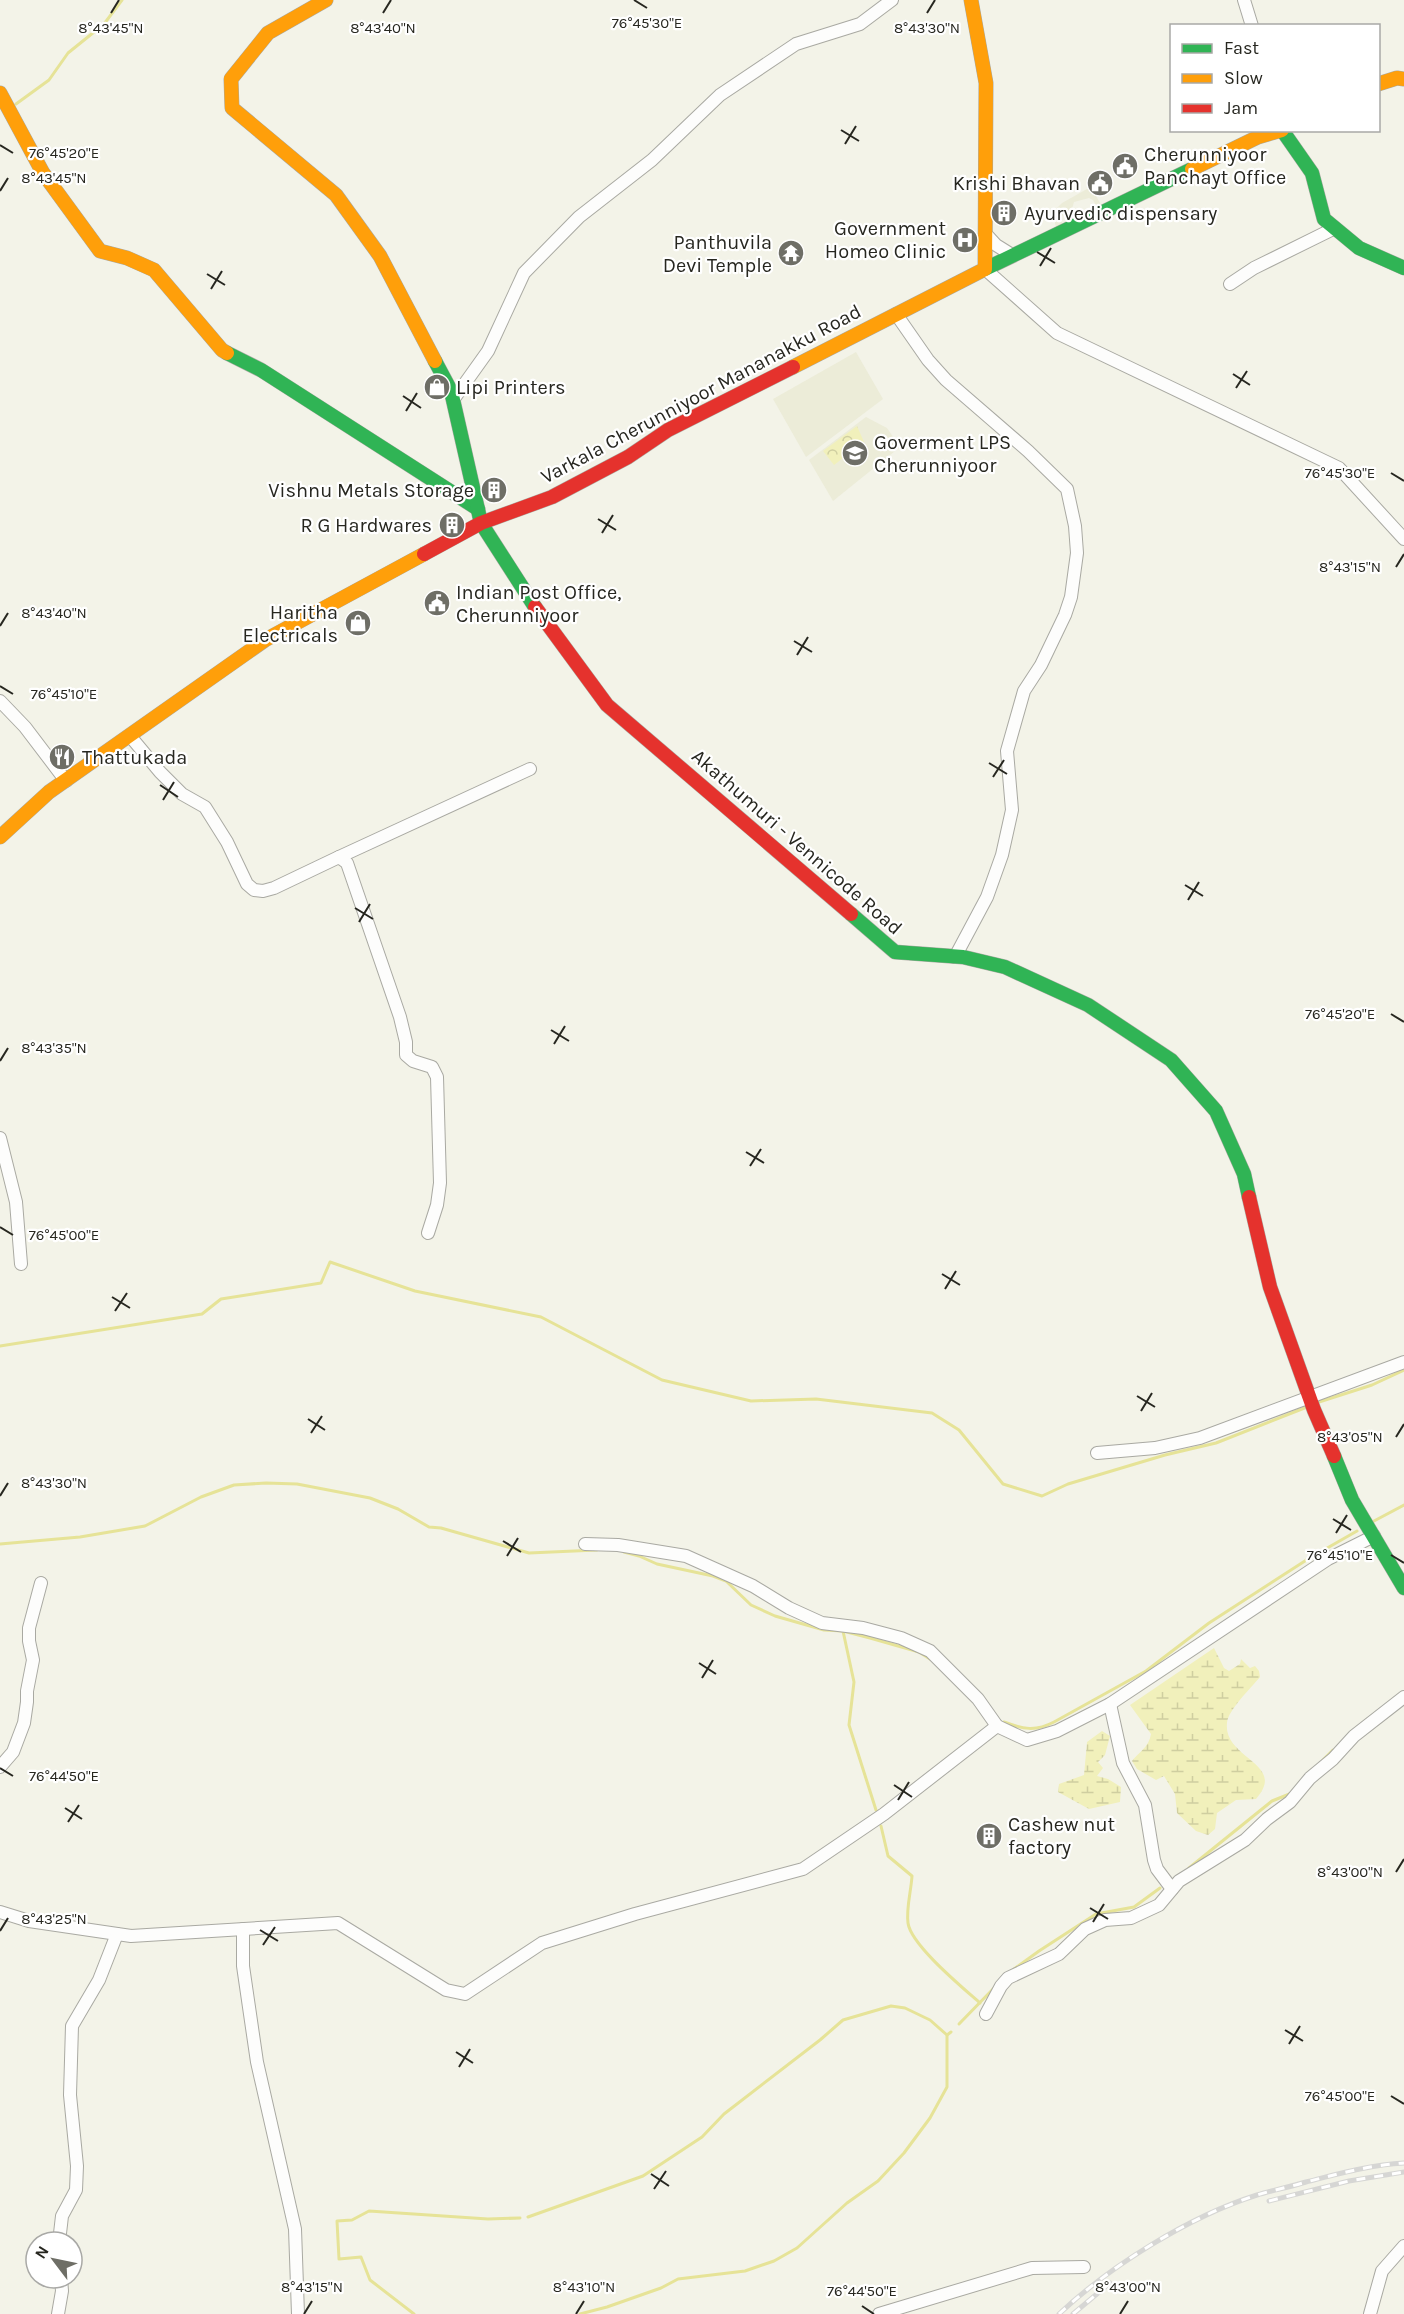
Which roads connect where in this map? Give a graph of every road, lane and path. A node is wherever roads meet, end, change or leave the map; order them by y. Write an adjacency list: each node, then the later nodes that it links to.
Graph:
1 (326, 0): 18 (street)
2 (892, 0): 18 (street)
3 (971, 0): 12 (street)
4 (1244, 0): 5 (street)
5 (1251, 24)
6 (1404, 79): 7 (street)
7 (1380, 83)
8 (0, 93): 19 (street)
9 (1275, 132): 13 (street, Varkala Cherunniyoor Mananakku Road)
10 (1283, 132): 11 (street)
11 (1335, 228): 14 (street); 16 (street)
12 (985, 233): 13 (street); 15 (street)
13 (1012, 255): 15 (street, Varkala Cherunniyoor Mananakku Road)
14 (1404, 268)
15 (985, 269): 17 (street, Varkala Cherunniyoor Mananakku Road); 21 (street)
16 (1230, 284)
17 (896, 314): 20 (street, Varkala Cherunniyoor Mananakku Road); 28 (street)
18 (453, 400): 19 (street)
19 (478, 508): 20 (street)
20 (481, 523): 23 (street, Varkala Cherunniyoor Mananakku Road); 28 (street, Akathumuri - Vennicode Road)
21 (1404, 539)
22 (0, 701): 25 (street)
23 (130, 736): 25 (street, Varkala Cherunniyoor Mananakku Road); 27 (street)
24 (530, 769): 27 (street)
25 (66, 781): 26 (street, Varkala Cherunniyoor Mananakku Road)
26 (0, 837)
27 (339, 857): 30 (street)
28 (955, 957): 33 (street, Akathumuri - Vennicode Road)
29 (0, 1138): 31 (street)
30 (428, 1233)
31 (21, 1264)
32 (1404, 1362): 33 (street)
33 (1309, 1396): 34 (street); 35 (street, Akathumuri - Vennicode Road)
34 (1097, 1454)
35 (1374, 1536): 38 (street, Akathumuri - Vennicode Road); 40 (street)
36 (585, 1544): 41 (street)
37 (41, 1583): 42 (street)
38 (1404, 1588)
39 (1404, 1697): 43 (street)
40 (1110, 1704): 41 (street); 43 (street)
41 (997, 1726): 45 (street)
42 (0, 1767)
43 (1172, 1888): 47 (street)
44 (0, 1912): 46 (street)
45 (243, 1929): 46 (street); 53 (street)
46 (117, 1934): 48 (street)
47 (986, 2014)
48 (60, 2230)
49 (1404, 2246): 55 (street)
50 (1084, 2267): 54 (street)
51 (62, 2290): 52 (street)
52 (58, 2314)
53 (298, 2314)
54 (879, 2314)
55 (1370, 2314)

